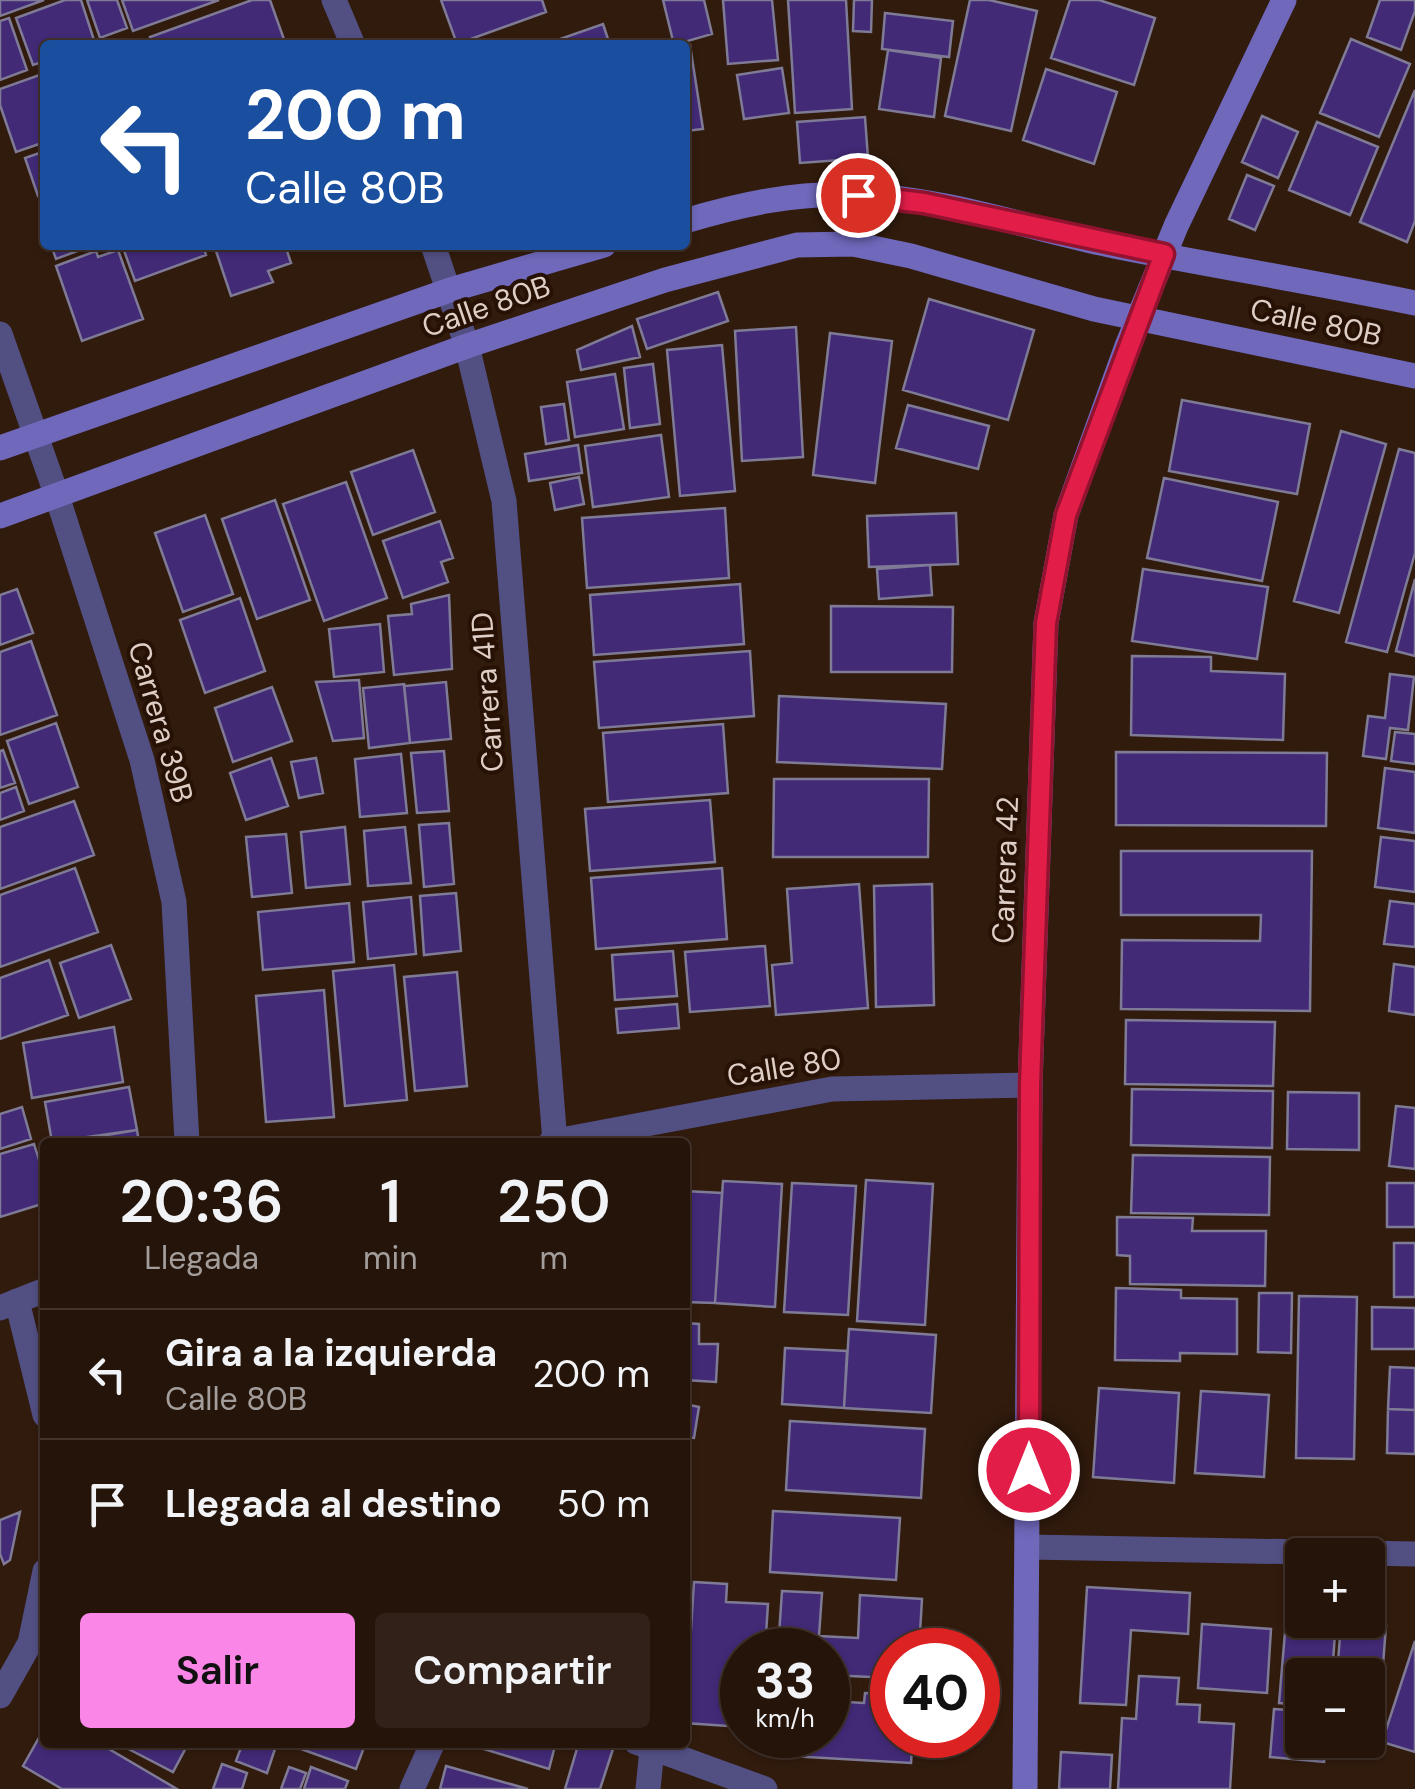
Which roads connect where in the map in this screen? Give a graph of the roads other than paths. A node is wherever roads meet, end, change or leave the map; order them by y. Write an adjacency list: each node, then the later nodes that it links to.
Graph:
1 (334, 0): 3 (street)
2 (1284, 0): 7 (main road, Carrera 42)
3 (351, 40)
4 (690, 220): 7 (main road, Calle 80B)
5 (436, 250): 8 (street, Carrera 41D)
6 (587, 250): 8 (main road, Calle 80B)
7 (1164, 254): 9 (main road, Calle 80B); 10 (main road, Carrera 42)
8 (450, 290): 12 (street, Carrera 41D); 14 (main road, Calle 80B)
9 (1415, 303)
10 (1139, 318): 12 (main road, Calle 80B); 13 (main road, Calle 80B); 18 (main road, Carrera 42)
11 (0, 334): 14 (street, Carrera 39B)
12 (468, 346): 16 (main road, Calle 80B); 20 (street, Carrera 41D)
13 (1415, 376)
14 (36, 434): 15 (main road, Calle 80B); 16 (street, Carrera 39B)
15 (0, 448)
16 (57, 496): 17 (main road, Calle 80B); 19 (street, Carrera 39B)
17 (0, 516)
18 (1030, 1085): 21 (street, Calle 80); 25 (main road, Carrera 42)
19 (187, 1138)
20 (554, 1138)
21 (575, 1138)
22 (40, 1292): 23 (street)
23 (8, 1304): 24 (street)
24 (40, 1400)
25 (1029, 1547): 26 (street); 35 (main road, Carrera 42)
26 (1415, 1554)
27 (40, 1595): 28 (street)
28 (0, 1696)
29 (430, 1748): 32 (street)
30 (644, 1748): 33 (street)
31 (650, 1748): 34 (street)
32 (412, 1789)
33 (648, 1789)
34 (765, 1789)
35 (1025, 1789)

